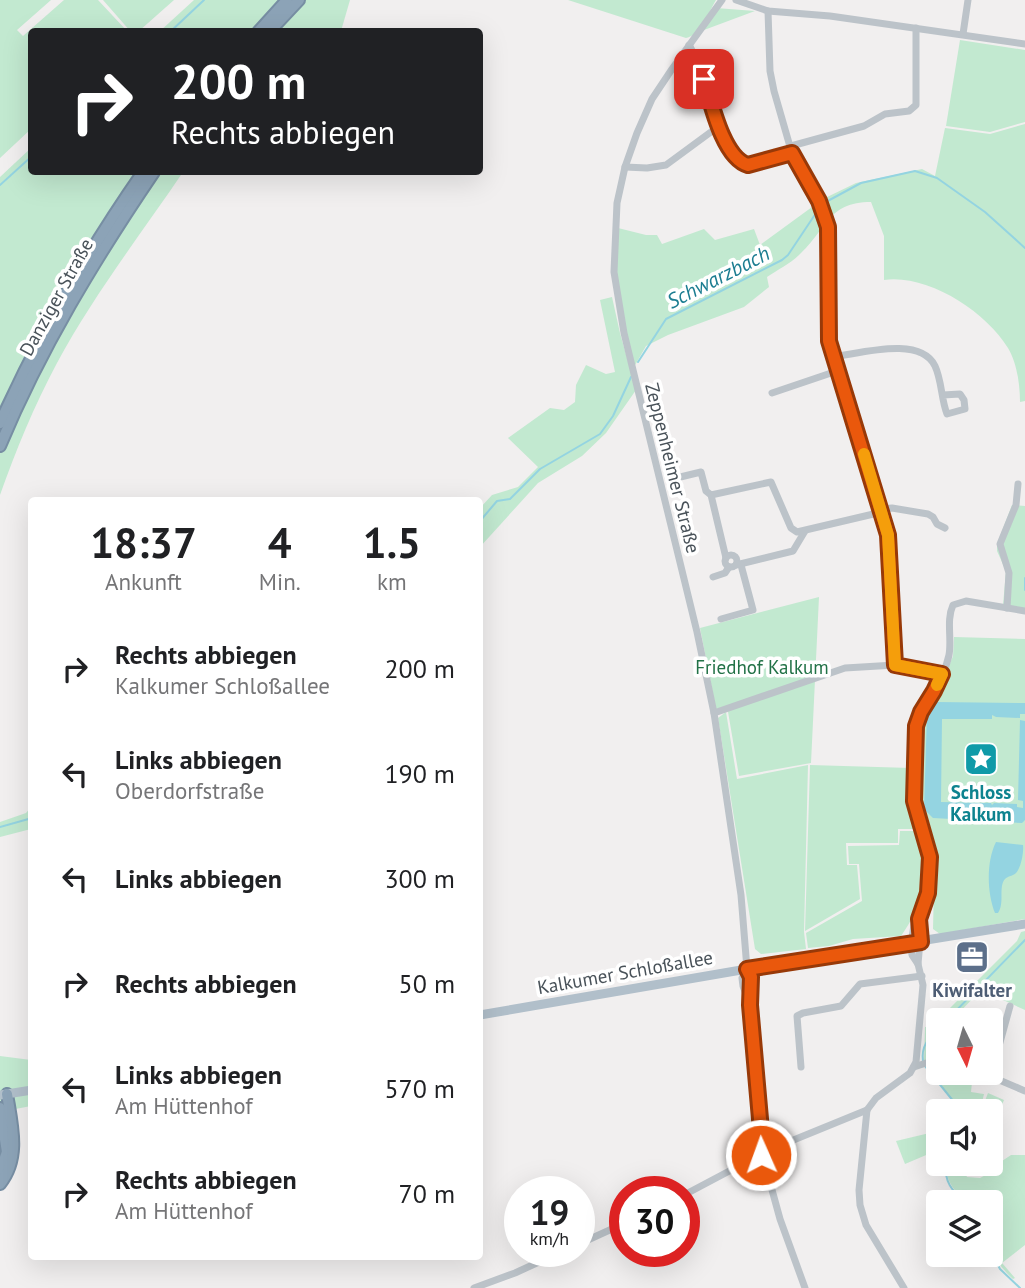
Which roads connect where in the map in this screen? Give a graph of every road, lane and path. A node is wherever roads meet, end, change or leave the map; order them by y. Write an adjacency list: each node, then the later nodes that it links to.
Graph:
1 (287, 0): 7 (highway)
2 (299, 0): 8 (highway)
3 (722, 0): 12 (street, Zeppenheimer Straße)
4 (736, 0): 6 (street)
5 (968, 0): 10 (street)
6 (768, 11): 9 (street); 14 (street)
7 (262, 28)
8 (273, 28)
9 (916, 29): 10 (street); 14 (street)
10 (963, 34): 11 (street)
11 (1025, 44)
12 (689, 45): 13 (street); 15 (street, Zeppenheimer Straße)
13 (719, 126): 14 (street); 15 (street)
14 (792, 150): 18 (street)
15 (625, 167): 37 (street, Zeppenheimer Straße)
16 (141, 175): 22 (highway, Danziger Straße)
17 (152, 175): 23 (highway, Danziger Straße)
18 (832, 357): 19 (street); 21 (street)
19 (837, 371): 20 (street); 27 (street)
20 (772, 393)
21 (943, 395)
22 (0, 423)
23 (0, 446)
24 (672, 479): 26 (street)
25 (1018, 484): 32 (street)
26 (711, 495): 29 (street); 30 (street)
27 (881, 511): 28 (street); 29 (street); 35 (street)
28 (945, 528)
29 (805, 531): 30 (street)
30 (735, 566): 31 (street); 34 (street)
31 (713, 577)
32 (1006, 608): 33 (street); 36 (street)
33 (1025, 611)
34 (721, 619)
35 (895, 665): 36 (street); 37 (street)
36 (942, 674): 39 (street)
37 (714, 713): 40 (street, Zeppenheimer Straße)
38 (1025, 924): 39 (main road, Kalkumer Schloßallee)
39 (916, 943): 40 (main road, Kalkumer Schloßallee); 41 (street)
40 (747, 969): 43 (main road, Kalkumer Schloßallee); 54 (street, Zeppenheimer Straße)
41 (922, 976): 45 (street); 47 (street)
42 (1010, 1006): 44 (street)
43 (483, 1014)
44 (1003, 1027)
45 (921, 1064): 46 (street); 52 (street)
46 (926, 1064)
47 (801, 1067)
48 (1003, 1081): 50 (street)
49 (28, 1091): 51 (main road)
50 (1025, 1091)
51 (3, 1095): 56 (highway)
52 (867, 1110): 54 (street); 61 (street)
53 (1, 1114): 55 (highway)
54 (763, 1153): 57 (street); 60 (street, Zeppenheimer Straße)
55 (0, 1172)
56 (0, 1184)
57 (700, 1186)
58 (528, 1267): 59 (street)
59 (474, 1288)
60 (805, 1288)
61 (904, 1288)

